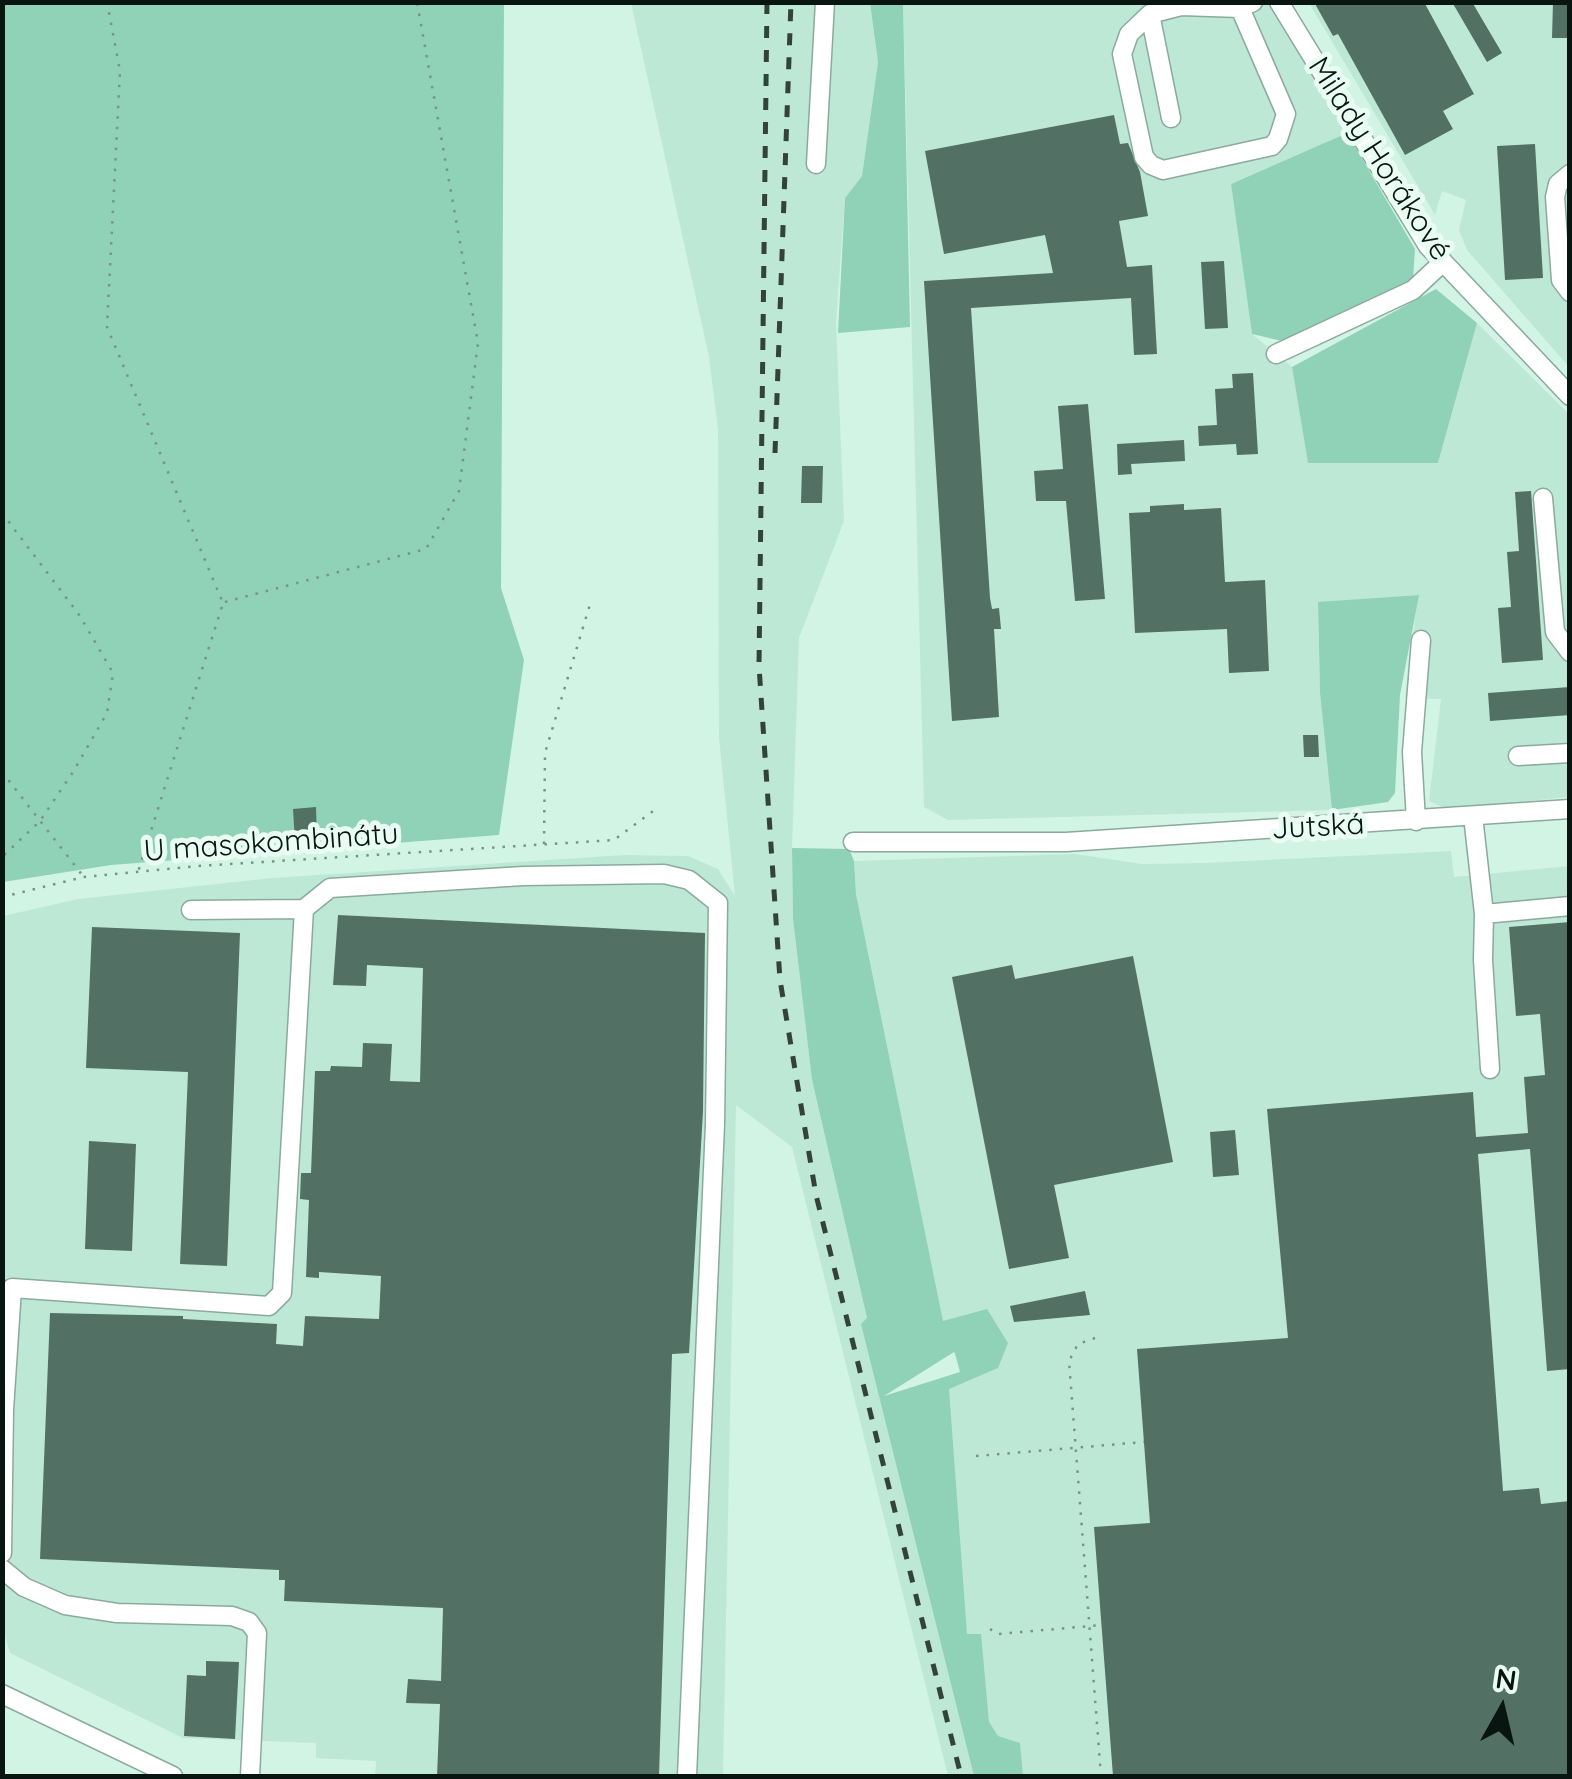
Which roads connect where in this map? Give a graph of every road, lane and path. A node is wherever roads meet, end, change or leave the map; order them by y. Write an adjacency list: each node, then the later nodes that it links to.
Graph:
1 (106, 2): 17 (path)
2 (417, 2): 17 (path)
3 (825, 2): 8 (street)
4 (1279, 2): 10 (street, Milady Horákové)
5 (1247, 5): 6 (street); 6 (street)
6 (1150, 14): 7 (street)
7 (1170, 118)
8 (816, 164)
9 (1570, 174): 11 (street)
10 (1442, 262): 12 (street); 13 (street, Milady Horákové)
11 (1570, 292)
12 (1276, 354)
13 (1570, 396)
14 (1543, 498): 19 (street)
15 (2, 513): 26 (path)
16 (591, 600): 29 (path)
17 (223, 602): 31 (path)
18 (1421, 640): 27 (street)
19 (1570, 652)
20 (1570, 753): 21 (street)
21 (1518, 756)
22 (2, 772): 26 (path)
23 (656, 809): 29 (path, U masokombinátu)
24 (1570, 809): 25 (street, Jutská)
25 (1473, 816): 27 (street, Jutská); 37 (street)
26 (40, 821): 30 (path); 32 (path)
27 (1416, 821): 28 (street, Jutská)
28 (853, 842)
29 (544, 845): 31 (path, U masokombinátu)
30 (2, 857)
31 (138, 872): 32 (path, U masokombinátu)
32 (84, 877): 33 (path, U masokombinátu)
33 (2, 897)
34 (1570, 906): 37 (street)
35 (304, 908): 36 (street); 39 (street); 52 (street)
36 (191, 910)
37 (1484, 914): 38 (street)
38 (1490, 1069)
39 (7, 1288): 44 (street)
40 (1094, 1338): 42 (path)
41 (1144, 1442): 42 (path)
42 (1075, 1450): 43 (path); 47 (path)
43 (976, 1456)
44 (2, 1553)
45 (2, 1568): 51 (street)
46 (1102, 1625): 47 (path)
47 (1089, 1627): 48 (path); 53 (path)
48 (990, 1629)
49 (2, 1694): 50 (street)
50 (173, 1776)
51 (250, 1776)
52 (687, 1776)
53 (1101, 1776)

